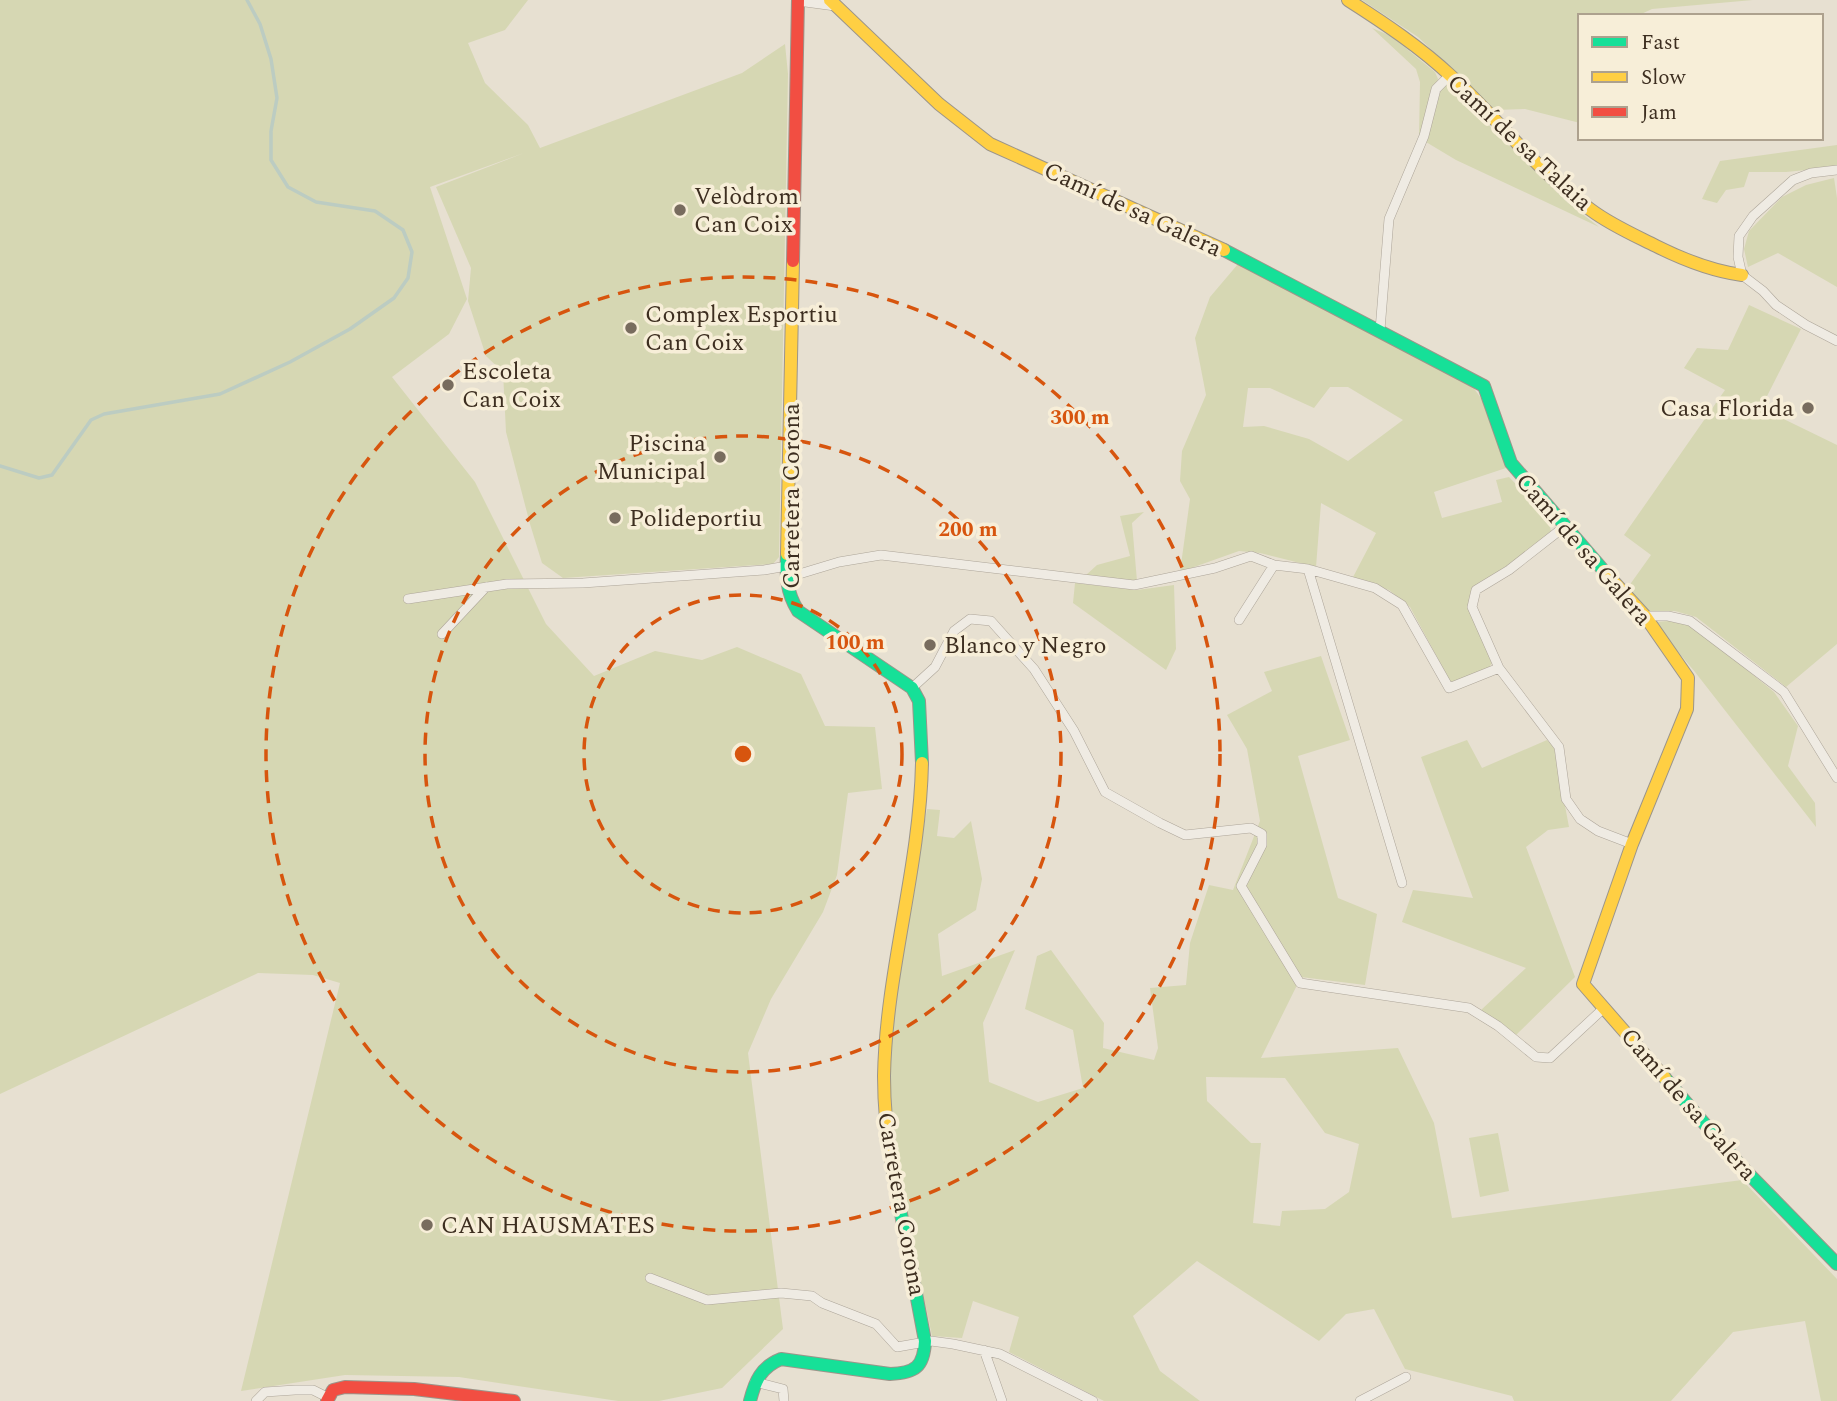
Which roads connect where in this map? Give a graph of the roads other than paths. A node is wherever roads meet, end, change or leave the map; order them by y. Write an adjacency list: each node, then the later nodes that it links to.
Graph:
1 (1348, 0): 4 (street, Camí de sa Talaia)
2 (798, 1): 3 (street, Camí de sa Galera); 12 (street, Carretera Corona)
3 (832, 3): 7 (street, Camí de sa Galera)
4 (1450, 75): 6 (street, Camí de sa Talaia); 7 (street)
5 (1837, 170): 6 (street)
6 (1742, 275): 8 (street)
7 (1380, 330): 9 (street, Camí de sa Galera)
8 (1837, 341)
9 (1564, 527): 15 (street, Camí de sa Galera); 18 (street)
10 (1274, 565): 11 (street); 12 (street); 16 (street)
11 (1308, 569): 18 (street); 22 (street)
12 (787, 572): 13 (street); 19 (street, Carretera Corona)
13 (486, 587): 14 (street); 17 (street)
14 (408, 600)
15 (1645, 616): 20 (street); 21 (street, Camí de sa Galera)
16 (1239, 620)
17 (442, 634)
18 (1499, 668): 21 (street)
19 (912, 688): 23 (street); 26 (street, Carretera Corona)
20 (1837, 778)
21 (1633, 844): 23 (street, Camí de sa Galera)
22 (1402, 883)
23 (1604, 1008): 24 (street, Camí de sa Galera)
24 (1837, 1264)
25 (650, 1278): 26 (street)
26 (925, 1341): 27 (street); 29 (street)
27 (984, 1350): 35 (street); 36 (street)
28 (1406, 1377): 37 (street)
29 (755, 1382): 33 (street); 34 (street)
30 (327, 1399): 31 (street); 32 (street)
31 (256, 1401)
32 (514, 1401)
33 (750, 1401)
34 (784, 1401)
35 (1002, 1401)
36 (1093, 1401)
37 (1360, 1401)

